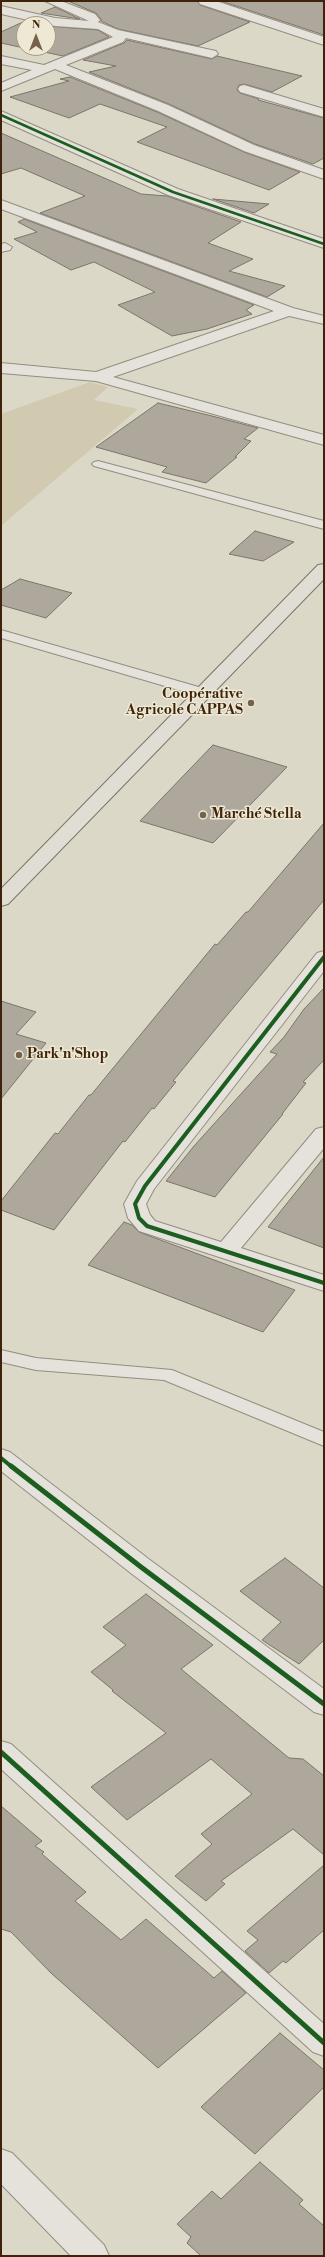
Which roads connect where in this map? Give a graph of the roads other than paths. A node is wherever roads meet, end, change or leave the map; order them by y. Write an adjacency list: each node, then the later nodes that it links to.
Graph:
1 (51, 1): 4 (street)
2 (204, 1): 6 (street)
3 (1, 10): 4 (street)
4 (101, 26): 5 (street)
5 (119, 34): 7 (street); 9 (street)
6 (324, 41)
7 (212, 54)
8 (1, 60): 9 (street)
9 (50, 67): 10 (street); 14 (street)
10 (1, 87)
11 (244, 89): 12 (street)
12 (324, 113)
13 (1, 115): 16 (street)
14 (324, 175)
15 (1, 204): 17 (street)
16 (324, 244)
17 (288, 312): 18 (street); 20 (street)
18 (324, 320)
19 (1, 368): 20 (street)
20 (97, 377): 21 (street)
21 (324, 440)
22 (98, 464): 23 (lane)
23 (324, 525)
24 (324, 569): 26 (highway)
25 (1, 634): 26 (lane)
26 (204, 693): 27 (highway)
27 (1, 900)
28 (324, 958): 30 (street)
29 (324, 1134): 30 (street)
30 (225, 1252): 31 (street)
31 (324, 1283)
32 (1, 1356): 33 (lane)
33 (324, 1439)
34 (1, 1458): 35 (street)
35 (324, 1704)
36 (1, 1752): 37 (street)
37 (324, 2043)
38 (1, 2163): 39 (street)
39 (93, 2256)

